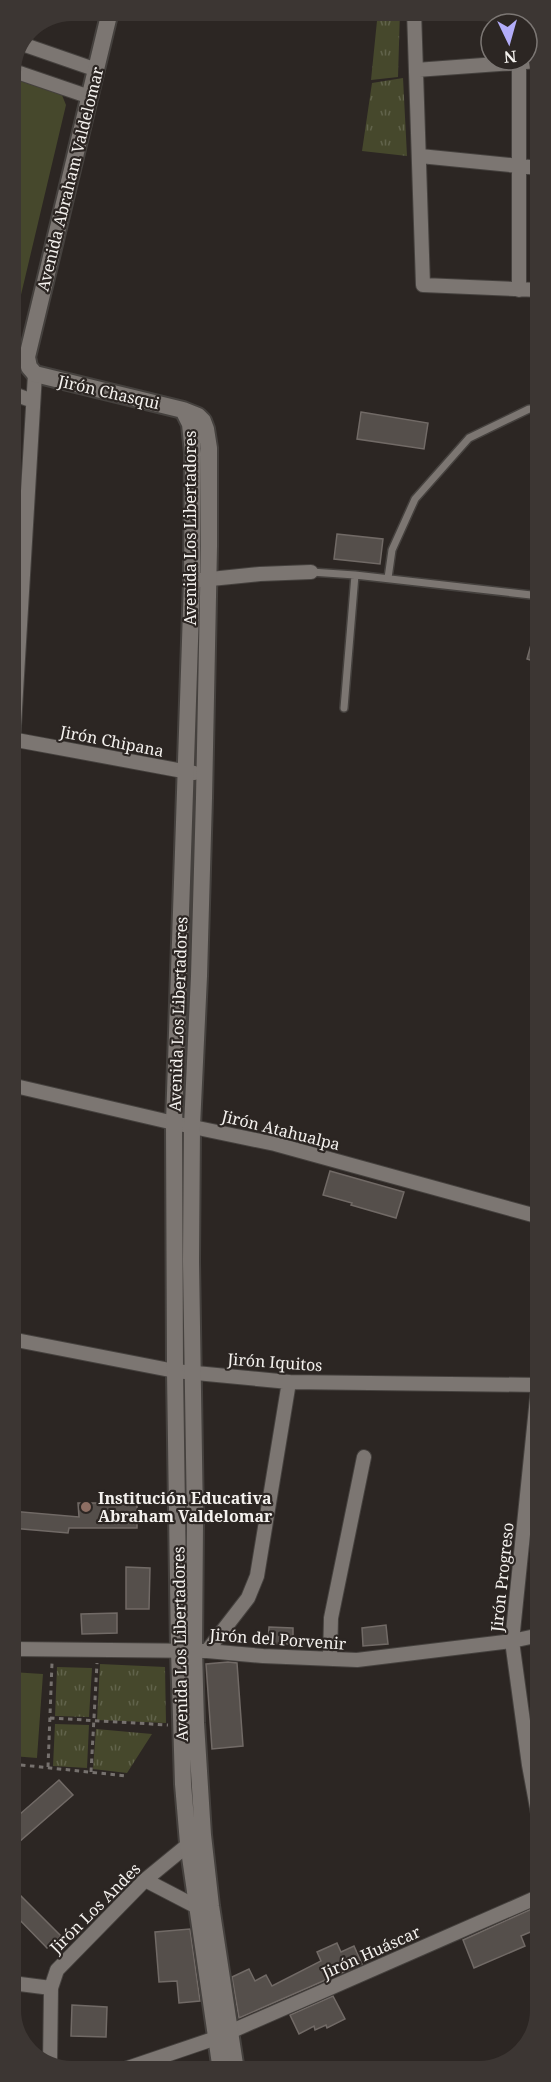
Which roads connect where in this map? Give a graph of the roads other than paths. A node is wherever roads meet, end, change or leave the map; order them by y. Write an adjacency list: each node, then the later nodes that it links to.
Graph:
1 (108, 21): 5 (street, Avenida Abraham Valdelomar)
2 (414, 21): 6 (street)
3 (29, 46): 5 (street)
4 (479, 64): 6 (street)
5 (97, 70): 9 (street, Avenida Abraham Valdelomar)
6 (416, 70): 10 (street)
7 (519, 72): 11 (street)
8 (21, 73): 9 (street)
9 (90, 97): 15 (street, Avenida Abraham Valdelomar)
10 (420, 156): 11 (street); 13 (street)
11 (519, 166): 12 (street); 13 (street)
12 (530, 167)
13 (519, 290): 14 (street)
14 (530, 290)
15 (35, 374): 17 (street, Avenida Abraham Valdelomar); 19 (street, Jirón Chasqui)
16 (21, 397): 17 (street)
17 (33, 401): 20 (street, Avenida Abraham Valdelomar)
18 (530, 409): 23 (lane)
19 (183, 410): 24 (street, Avenida Los Libertadores)
20 (21, 515)
21 (311, 572): 22 (lane); 24 (street)
22 (355, 575): 23 (lane); 26 (lane)
23 (388, 578): 25 (lane)
24 (201, 580): 28 (street, Avenida Los Libertadores); 29 (street, Avenida Los Libertadores)
25 (530, 595)
26 (344, 708)
27 (21, 741): 28 (street, Jirón Chipana)
28 (186, 772): 29 (street, Jirón Chipana); 30 (street, Avenida Los Libertadores)
29 (205, 775): 31 (street, Avenida Los Libertadores)
30 (183, 861): 31 (street); 32 (street, Avenida Los Libertadores)
31 (202, 861): 33 (street, Avenida Los Libertadores)
32 (181, 909): 33 (street); 35 (street, Avenida Los Libertadores)
33 (201, 910): 36 (street, Avenida Los Libertadores)
34 (21, 1087): 35 (street, Jirón Atahualpa)
35 (174, 1123): 36 (street, Jirón Atahualpa); 39 (street, Avenida Los Libertadores)
36 (192, 1126): 37 (street, Jirón Atahualpa); 40 (street, Avenida Los Libertadores)
37 (530, 1214)
38 (21, 1341): 39 (street, Jirón Iquitos)
39 (175, 1371): 40 (street, Jirón Iquitos); 48 (street, Avenida Los Libertadores)
40 (193, 1373): 41 (street, Jirón Iquitos); 48 (street, Avenida Los Libertadores)
41 (289, 1382): 42 (street, Jirón Iquitos); 48 (street)
42 (530, 1385)
43 (364, 1457): 49 (street)
44 (530, 1470): 46 (street, Jirón Progreso)
45 (530, 1637): 46 (street, Jirón del Porvenir)
46 (512, 1641): 49 (street, Jirón del Porvenir); 50 (street, Jirón Progreso)
47 (21, 1649): 48 (street, Jirón del Porvenir)
48 (193, 1650): 49 (street, Jirón del Porvenir); 51 (street, Avenida Los Libertadores); 52 (street, Avenida Los Libertadores)
49 (330, 1659)
50 (530, 1770)
51 (203, 1835): 52 (street, Jirón Los Andes); 55 (street, Avenida Los Libertadores)
52 (188, 1843): 53 (street, Jirón Los Andes); 55 (street, Avenida Los Libertadores)
53 (145, 1880): 55 (street); 57 (street, Jirón Los Andes)
54 (530, 1900): 58 (street, Jirón Huáscar)
55 (204, 1907): 58 (street, Avenida Los Libertadores)
56 (21, 1984): 57 (street)
57 (51, 1988): 59 (street)
58 (222, 2035): 60 (street, Jirón Huáscar); 61 (street, Avenida Los Libertadores); 62 (street, Avenida Los Libertadores)
59 (50, 2056)
60 (148, 2061)
61 (221, 2061)
62 (232, 2061)

